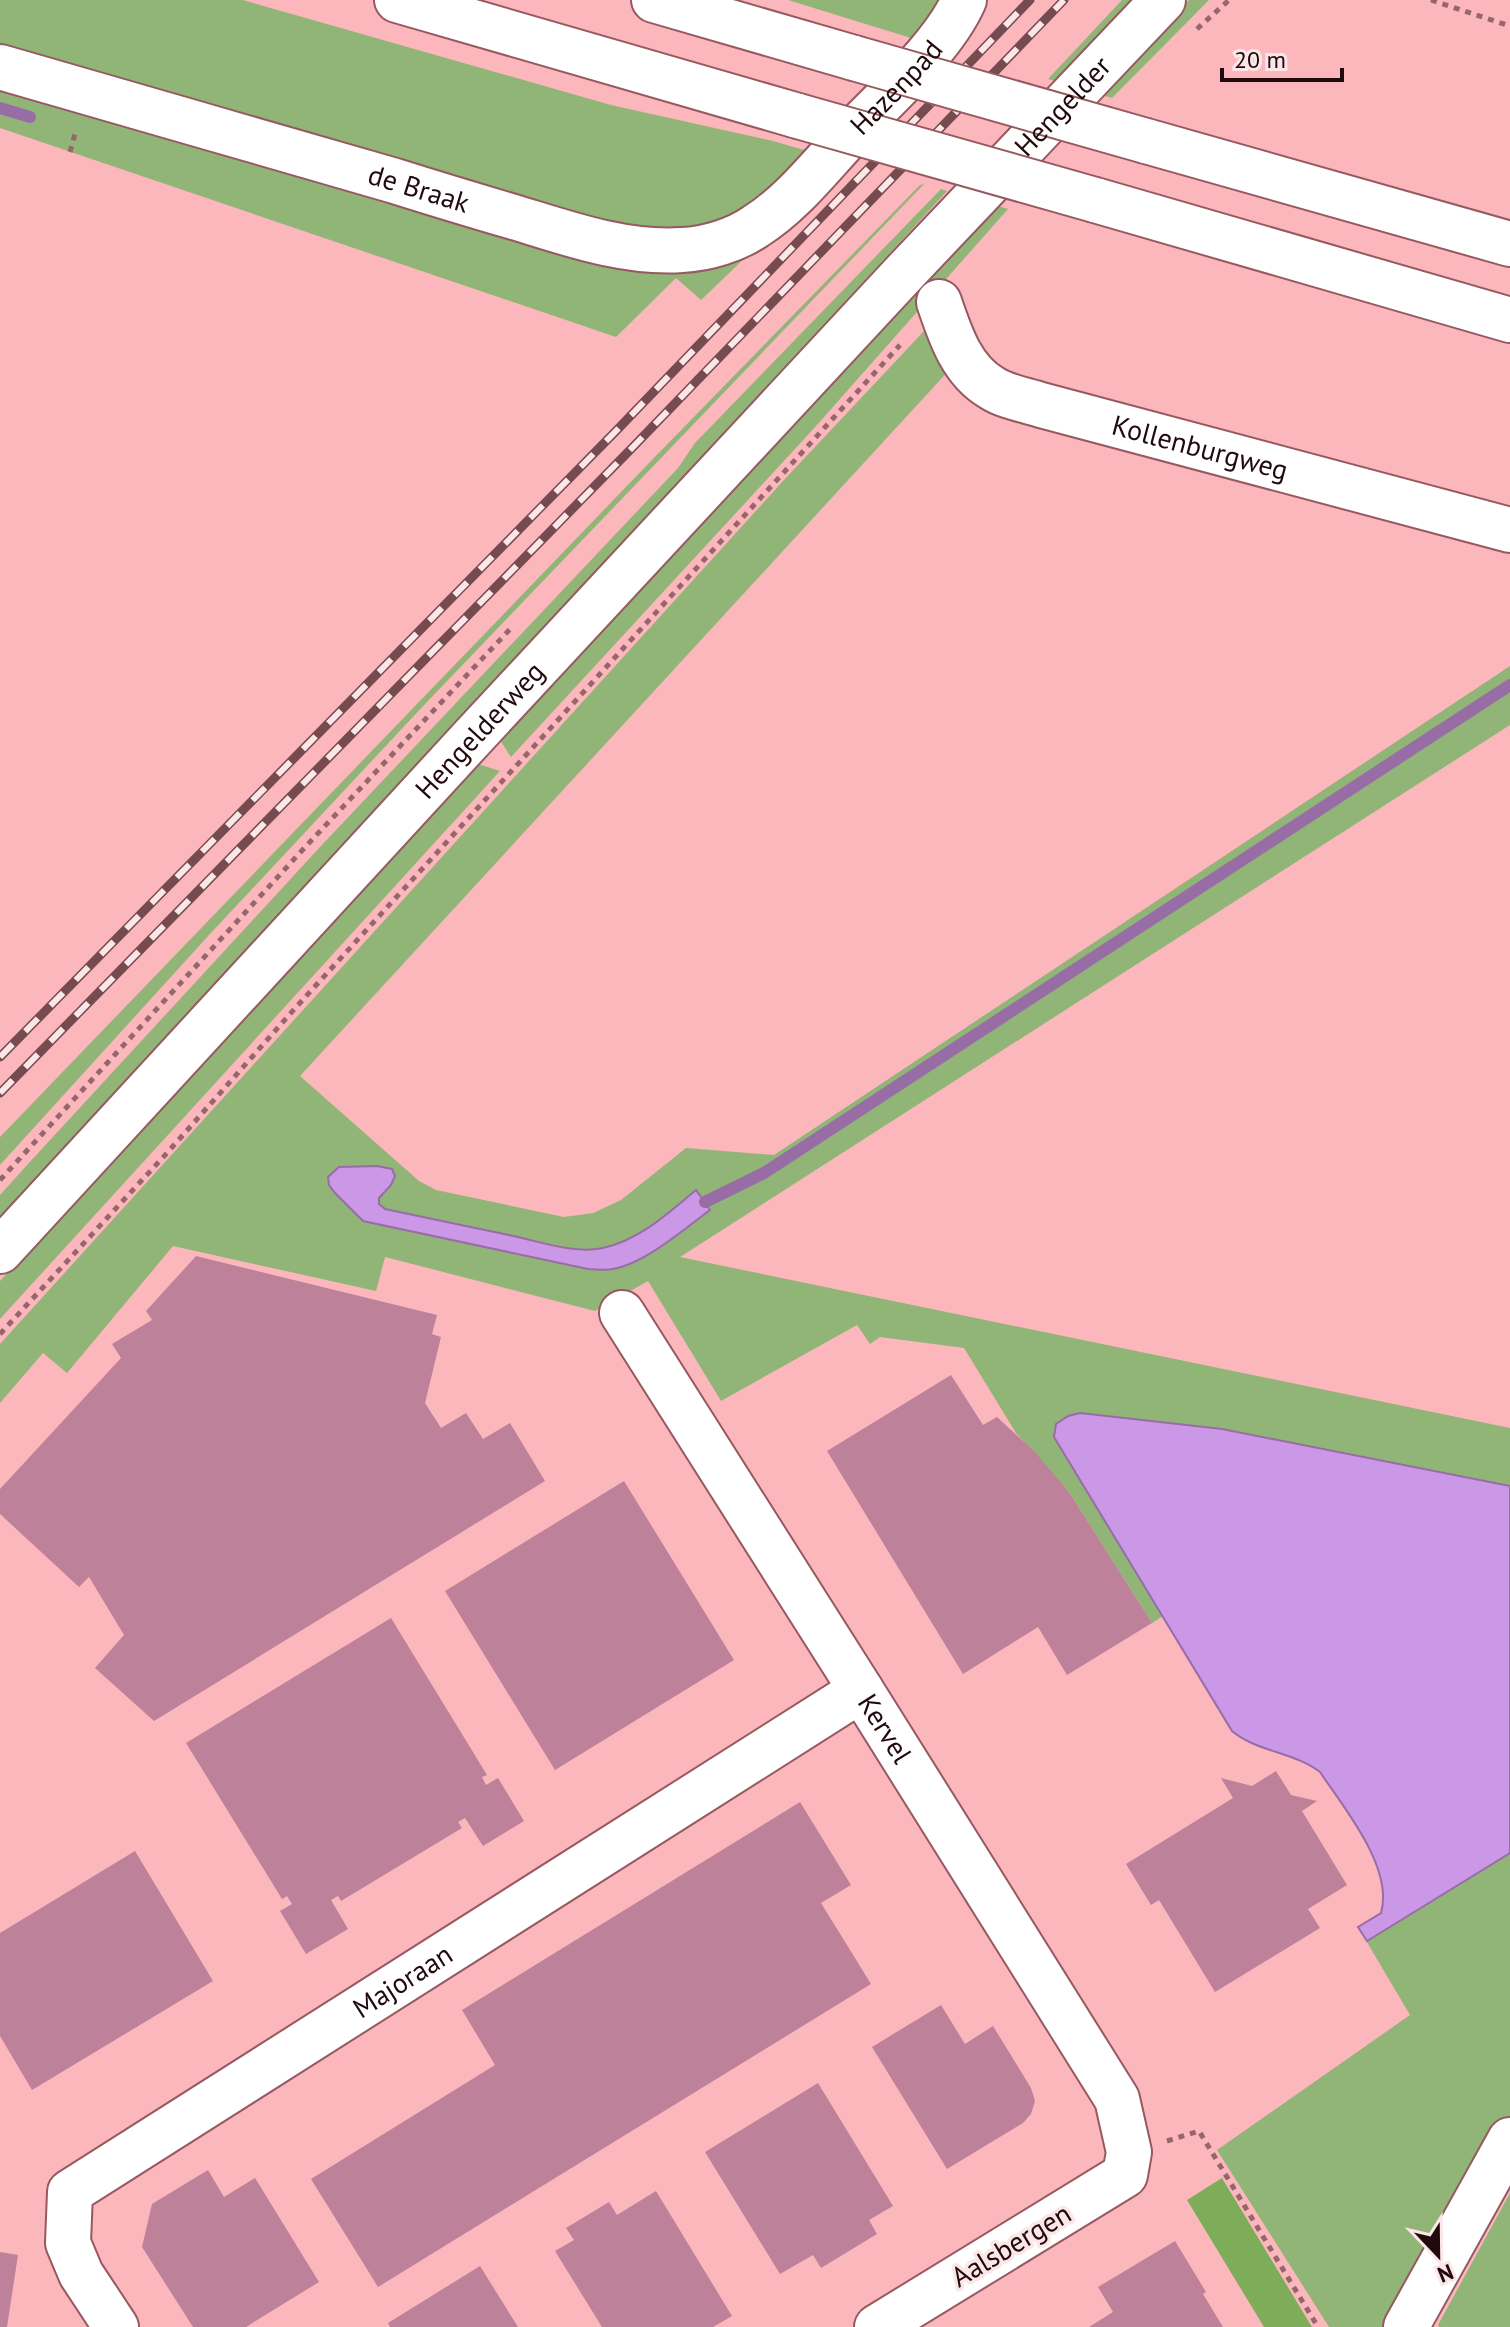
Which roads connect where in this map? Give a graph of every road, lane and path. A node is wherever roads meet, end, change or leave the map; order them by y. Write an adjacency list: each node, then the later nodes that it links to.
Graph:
1 (397, 0): 12 (main road, bridge)
2 (654, 0): 10 (main road, bridge)
3 (964, 0): 8 (main road, Hazenpad)
4 (1163, 0): 9 (main road, Hengelder)
5 (1431, 0): 6 (path)
6 (1510, 26)
7 (0, 67): 8 (main road, de Braak)
8 (818, 169)
9 (963, 212): 14 (main road, Hengelderweg)
10 (1510, 244)
11 (939, 302): 13 (main road, Kollenburgweg); 16 (path, Hengelderweg)
12 (1510, 320)
13 (1510, 530)
14 (0, 1251)
15 (622, 1313): 17 (main road, Kervel)
16 (0, 1334)
17 (861, 1690): 19 (main road, Kervel); 20 (main road, Majoraan)
18 (1510, 2140): 23 (main road)
19 (1129, 2152): 21 (main road, Aalsbergen); 22 (path)
20 (116, 2327)
21 (877, 2327)
22 (1318, 2327)
23 (1406, 2327)

